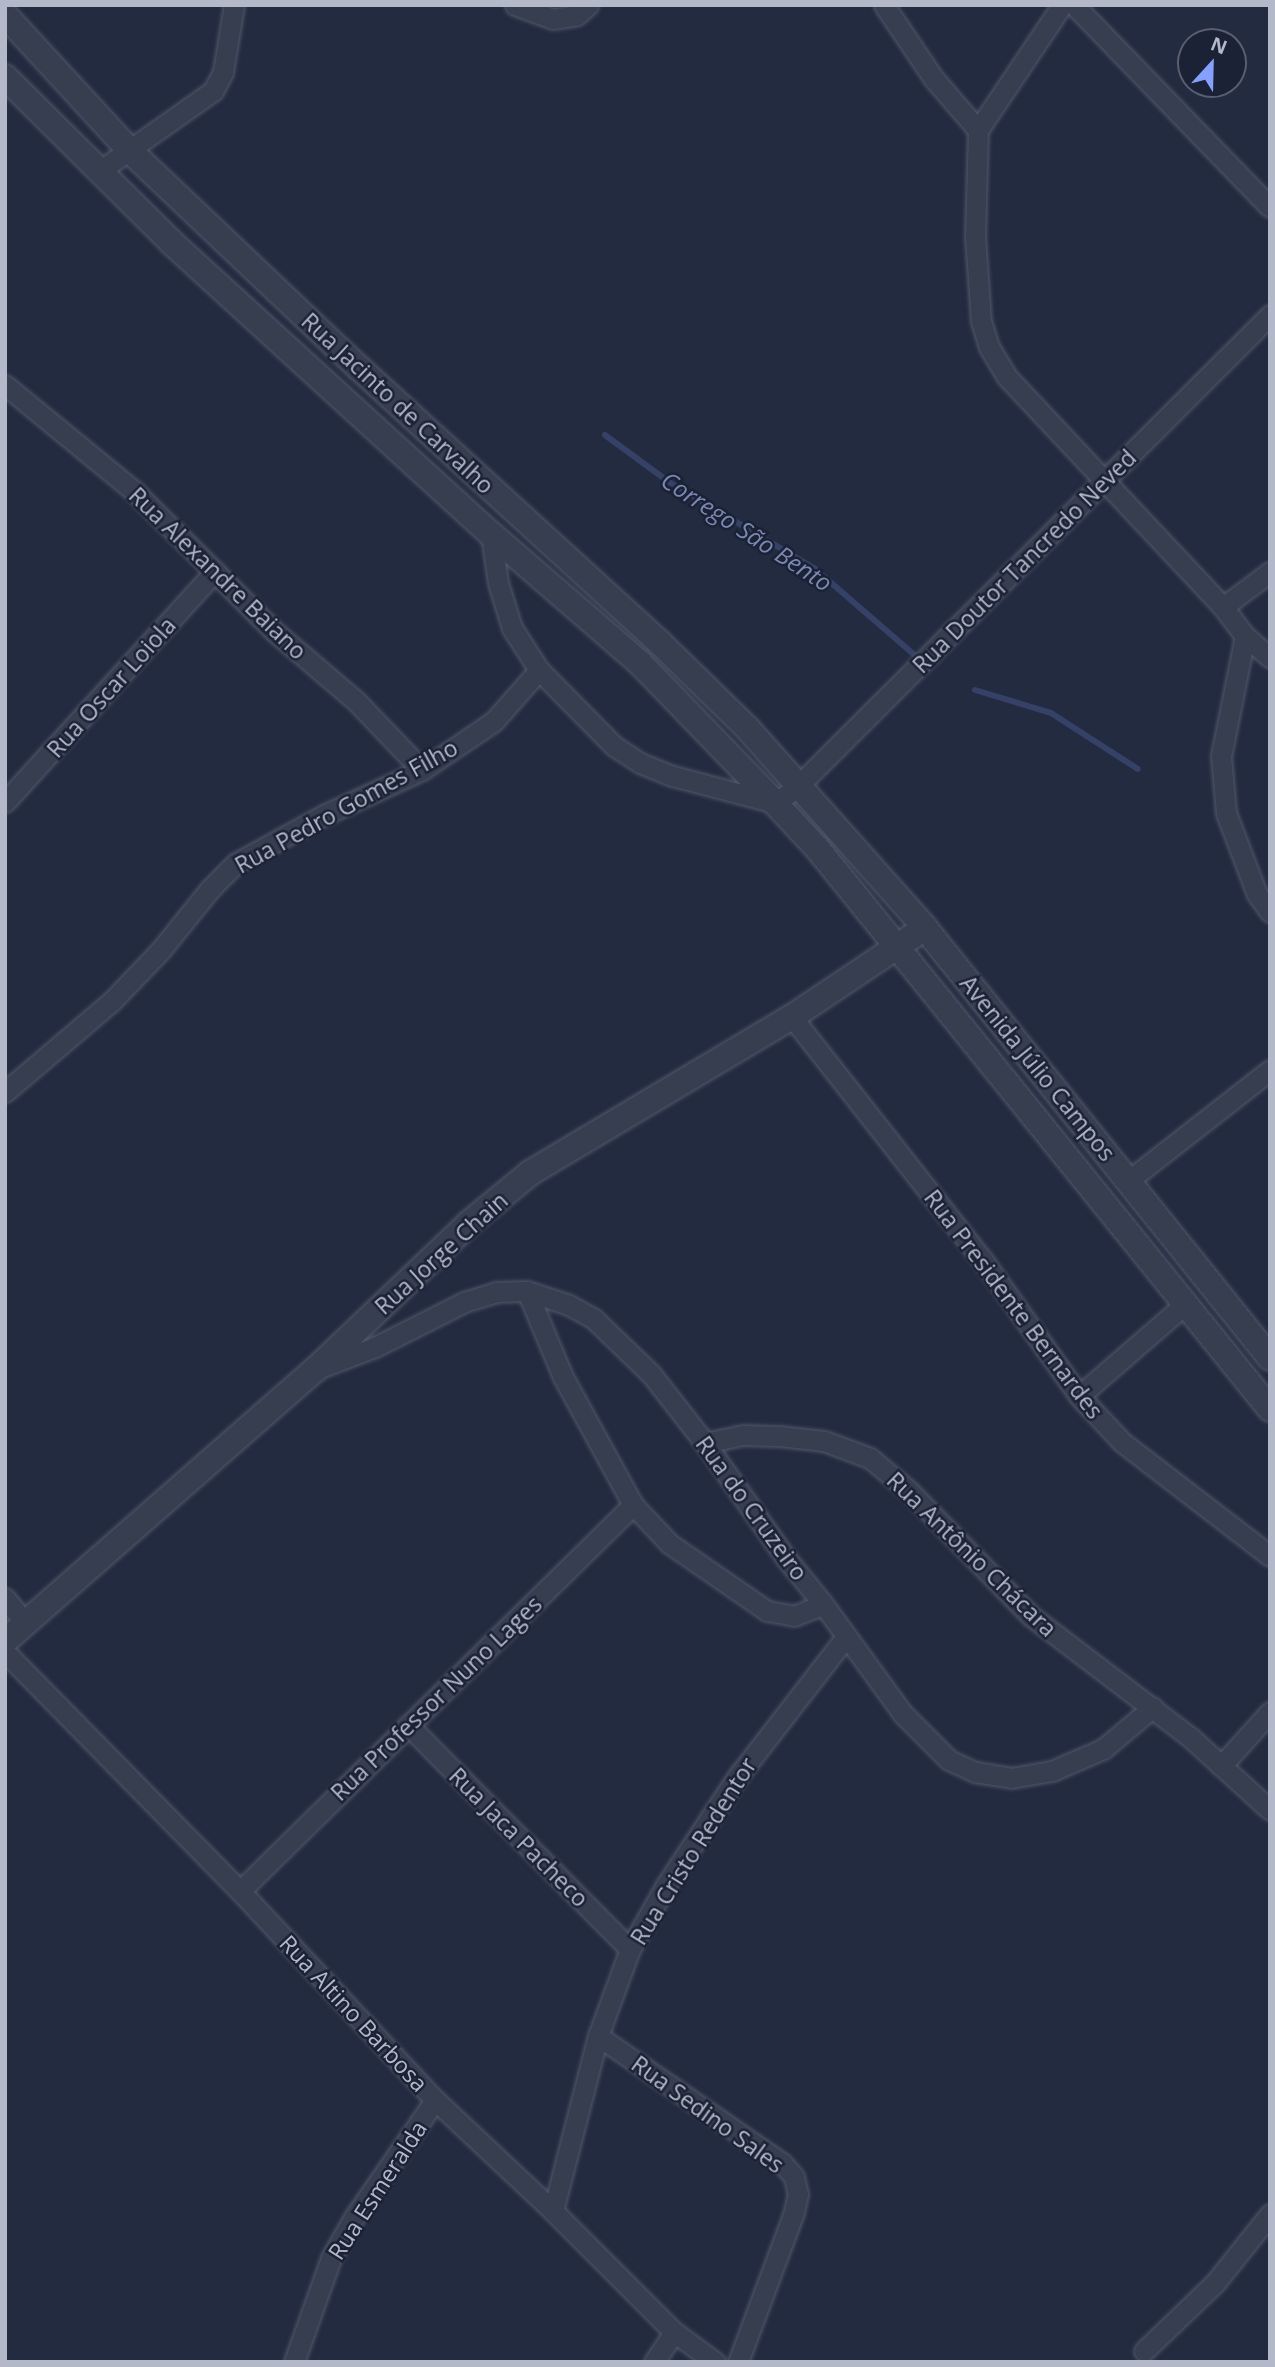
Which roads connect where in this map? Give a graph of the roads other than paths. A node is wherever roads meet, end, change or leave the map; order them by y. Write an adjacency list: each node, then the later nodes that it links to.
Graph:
1 (234, 5): 10 (street)
2 (515, 5): 3 (street)
3 (588, 5)
4 (884, 5): 9 (street)
5 (1062, 5): 9 (street)
6 (1074, 5): 12 (street)
7 (5, 15): 10 (street, Rua Jacinto de Carvalho)
8 (5, 77): 11 (street)
9 (978, 130): 17 (street)
10 (129, 150): 11 (street); 14 (street, Rua Jacinto de Carvalho)
11 (98, 172): 16 (street)
12 (1270, 208)
13 (1270, 315): 17 (street, Rua Doutor Tancredo Neved)
14 (360, 369): 16 (street); 23 (street, Rua Jacinto de Carvalho)
15 (5, 385): 19 (street, Rua Alexandre Baiano)
16 (338, 394): 18 (street)
17 (1105, 480): 21 (street); 28 (street, Rua Doutor Tancredo Neved)
18 (491, 534): 25 (street); 26 (street)
19 (215, 571): 27 (street, Rua Alexandre Baiano); 29 (street, Rua Oscar Loiola)
20 (1270, 572): 21 (street)
21 (1223, 607): 22 (street)
22 (1245, 636): 24 (street); 31 (street)
23 (660, 643): 25 (street); 28 (street, Rua Jacinto de Carvalho)
24 (1270, 659)
25 (640, 663): 30 (street)
26 (539, 670): 27 (street, Rua Pedro Gomes Filho); 30 (street)
27 (422, 770): 38 (street, Rua Pedro Gomes Filho)
28 (798, 786): 30 (street, Rua Doutor Tancredo Neved); 32 (street, Avenida Júlio Campos)
29 (5, 802)
30 (775, 803): 33 (street)
31 (1270, 912)
32 (925, 928): 33 (street, Rua Jorge Chain); 34 (street, Avenida Júlio Campos)
33 (896, 948): 35 (street); 36 (street, Rua Jorge Chain)
34 (971, 986): 35 (street); 39 (street, Avenida Júlio Campos)
35 (945, 1007): 41 (street)
36 (792, 1017): 43 (street, Rua Jorge Chain); 44 (street, Rua Presidente Bernardes)
37 (1270, 1070): 39 (street)
38 (5, 1092)
39 (1128, 1181): 42 (street, Avenida Júlio Campos)
40 (527, 1291): 43 (street, Rua do Cruzeiro); 46 (street, Rua do Cruzeiro); 47 (street)
41 (1184, 1305): 44 (street); 45 (street)
42 (1270, 1358)
43 (316, 1369): 51 (street, Rua Jorge Chain)
44 (1079, 1396): 48 (street, Rua Presidente Bernardes)
45 (1270, 1409)
46 (705, 1443): 50 (street, Rua do Cruzeiro); 55 (street, Rua Antônio Chácara)
47 (633, 1505): 50 (street); 57 (street, Rua Professor Nuno Lages)
48 (1270, 1556)
49 (5, 1598): 51 (street)
50 (824, 1604): 52 (street, Rua do Cruzeiro)
51 (26, 1624): 53 (street, Rua Jorge Chain)
52 (846, 1637): 55 (street, Rua do Cruzeiro); 61 (street, Rua Cristo Redentor)
53 (5, 1641)
54 (5, 1652): 60 (street, Rua Altino Barbosa)
55 (1153, 1707): 58 (street, Rua Antônio Chácara)
56 (1270, 1712): 58 (street)
57 (408, 1725): 60 (street, Rua Professor Nuno Lages); 61 (street, Rua Jaca Pacheco)
58 (1221, 1766): 59 (street, Rua Antônio Chácara)
59 (1270, 1810)
60 (240, 1891): 63 (street, Rua Altino Barbosa)
61 (630, 1950): 62 (street, Rua Cristo Redentor)
62 (598, 2036): 64 (street, Rua Cristo Redentor); 71 (street, Rua Sedino Sales)
63 (435, 2100): 64 (street, Rua Altino Barbosa); 68 (street, Rua Esmeralda)
64 (552, 2211): 66 (street, Rua Altino Barbosa)
65 (1270, 2214): 67 (street)
66 (674, 2332): 69 (street); 70 (street, Rua Altino Barbosa)
67 (1144, 2351)
68 (294, 2362)
69 (654, 2362)
70 (715, 2362)
71 (738, 2362)

